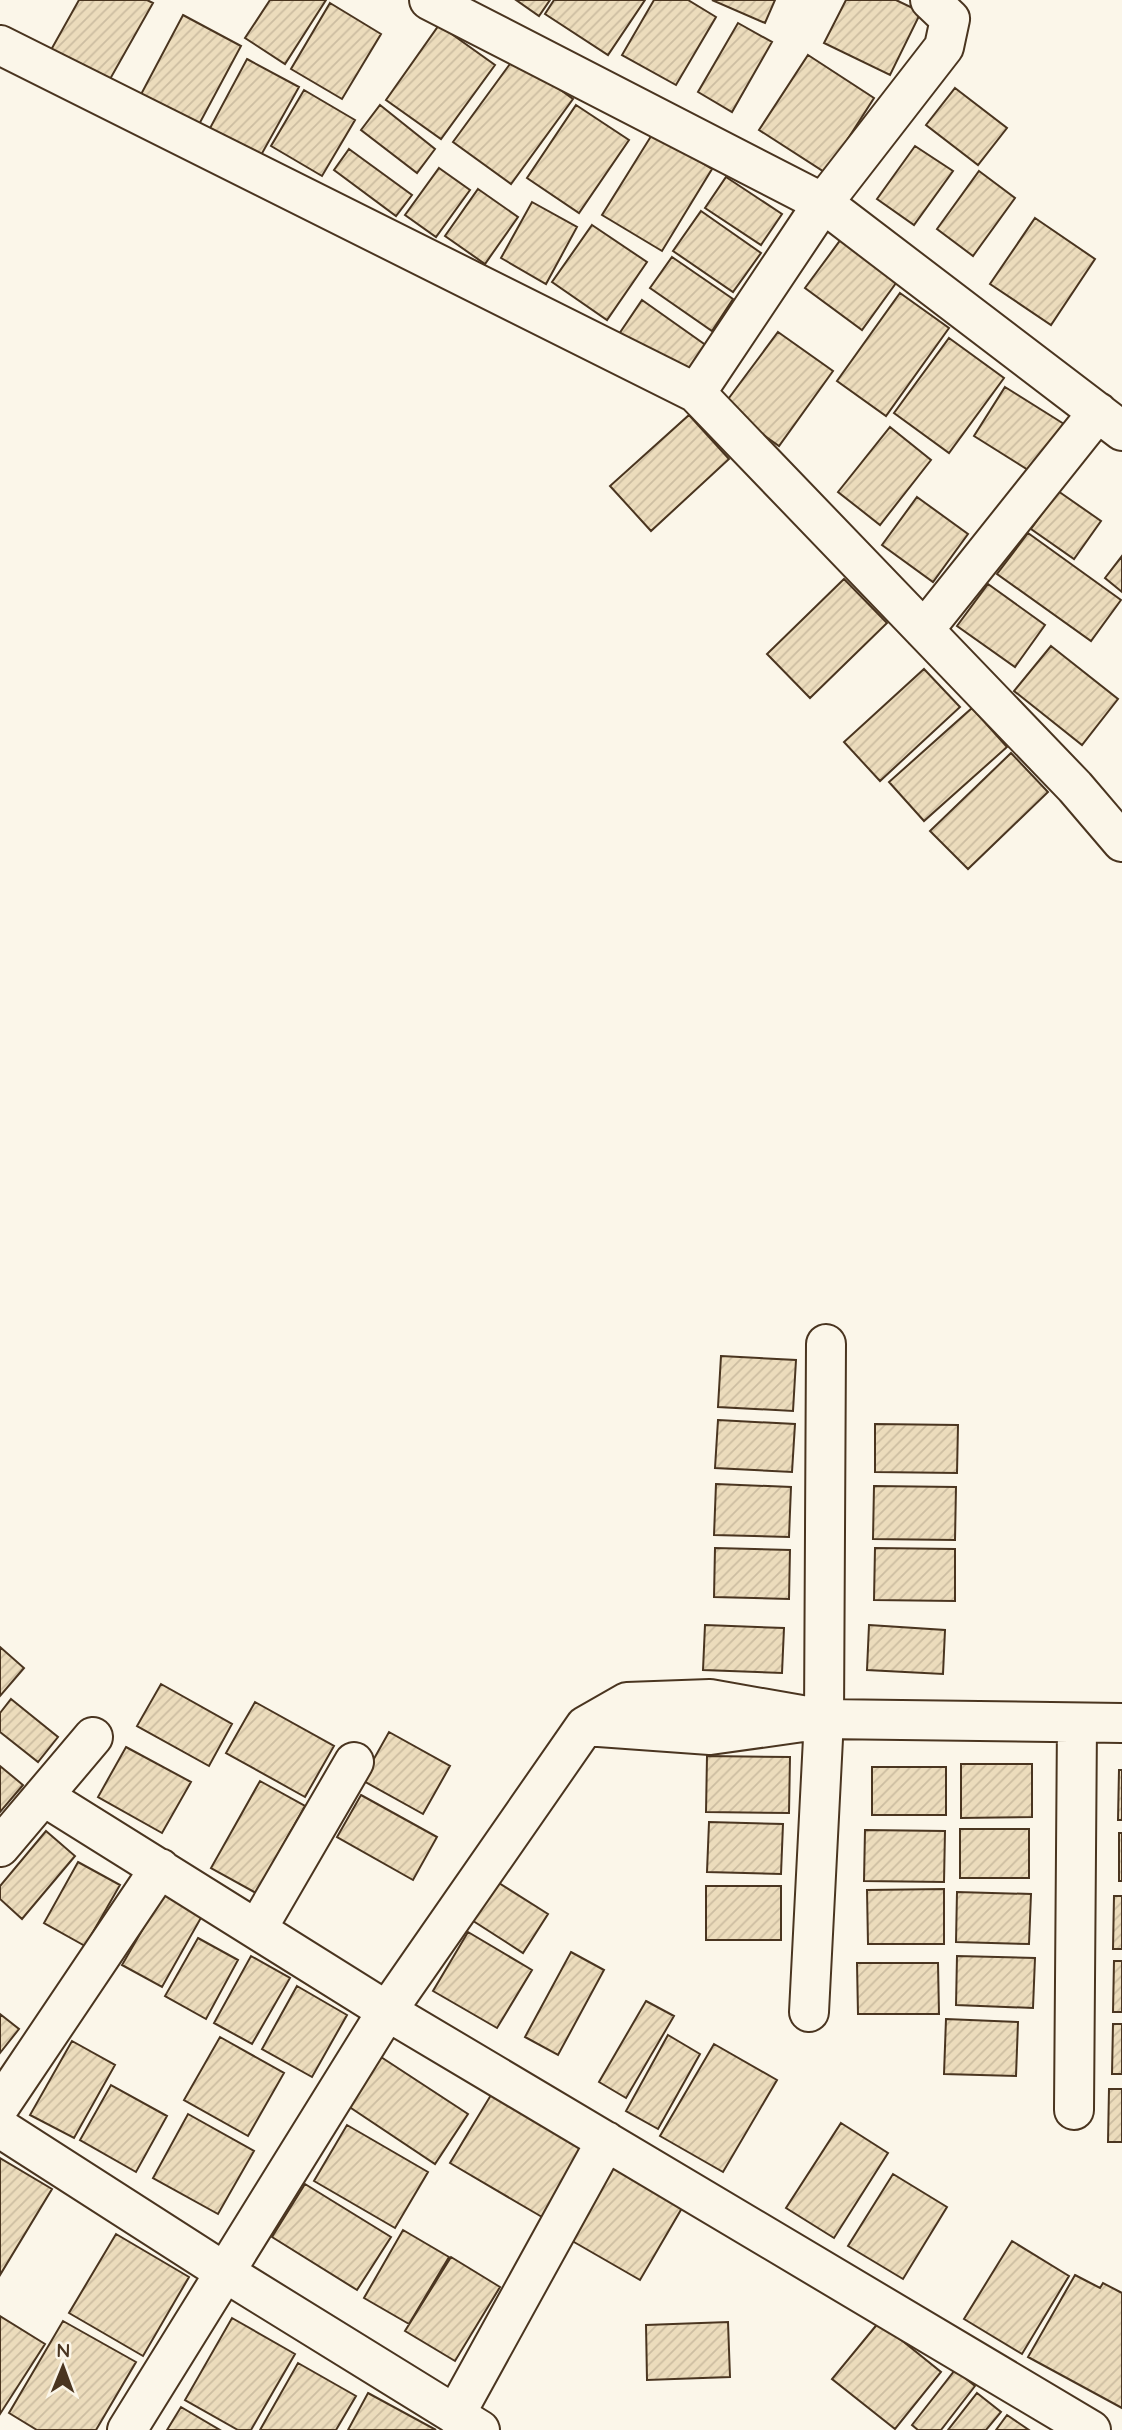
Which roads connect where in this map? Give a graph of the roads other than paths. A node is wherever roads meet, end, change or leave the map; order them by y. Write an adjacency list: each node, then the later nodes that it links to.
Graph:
1 (429, 0): 4 (street)
2 (930, 0): 4 (street)
3 (0, 45): 5 (street)
4 (823, 203): 5 (street); 6 (street)
5 (696, 393): 7 (street)
6 (1110, 421): 7 (street)
7 (924, 630): 8 (street)
8 (1122, 842)
9 (826, 1344): 10 (street)
10 (824, 1719): 11 (street); 19 (street); 20 (street)
11 (1077, 1723): 12 (street); 22 (street)
12 (1122, 1723)
13 (93, 1737): 15 (street)
14 (354, 1762): 18 (street)
15 (43, 1796): 16 (street); 17 (street)
16 (0, 1847)
17 (160, 1868): 18 (street); 21 (street)
18 (257, 1929): 19 (street)
19 (387, 2011): 24 (street); 25 (street)
20 (808, 2012)
21 (0, 2106)
22 (1074, 2110)
23 (0, 2128): 25 (street)
24 (606, 2141): 26 (street); 28 (street)
25 (226, 2273): 26 (street); 27 (street)
26 (467, 2422)
27 (127, 2430)
28 (1091, 2430)

